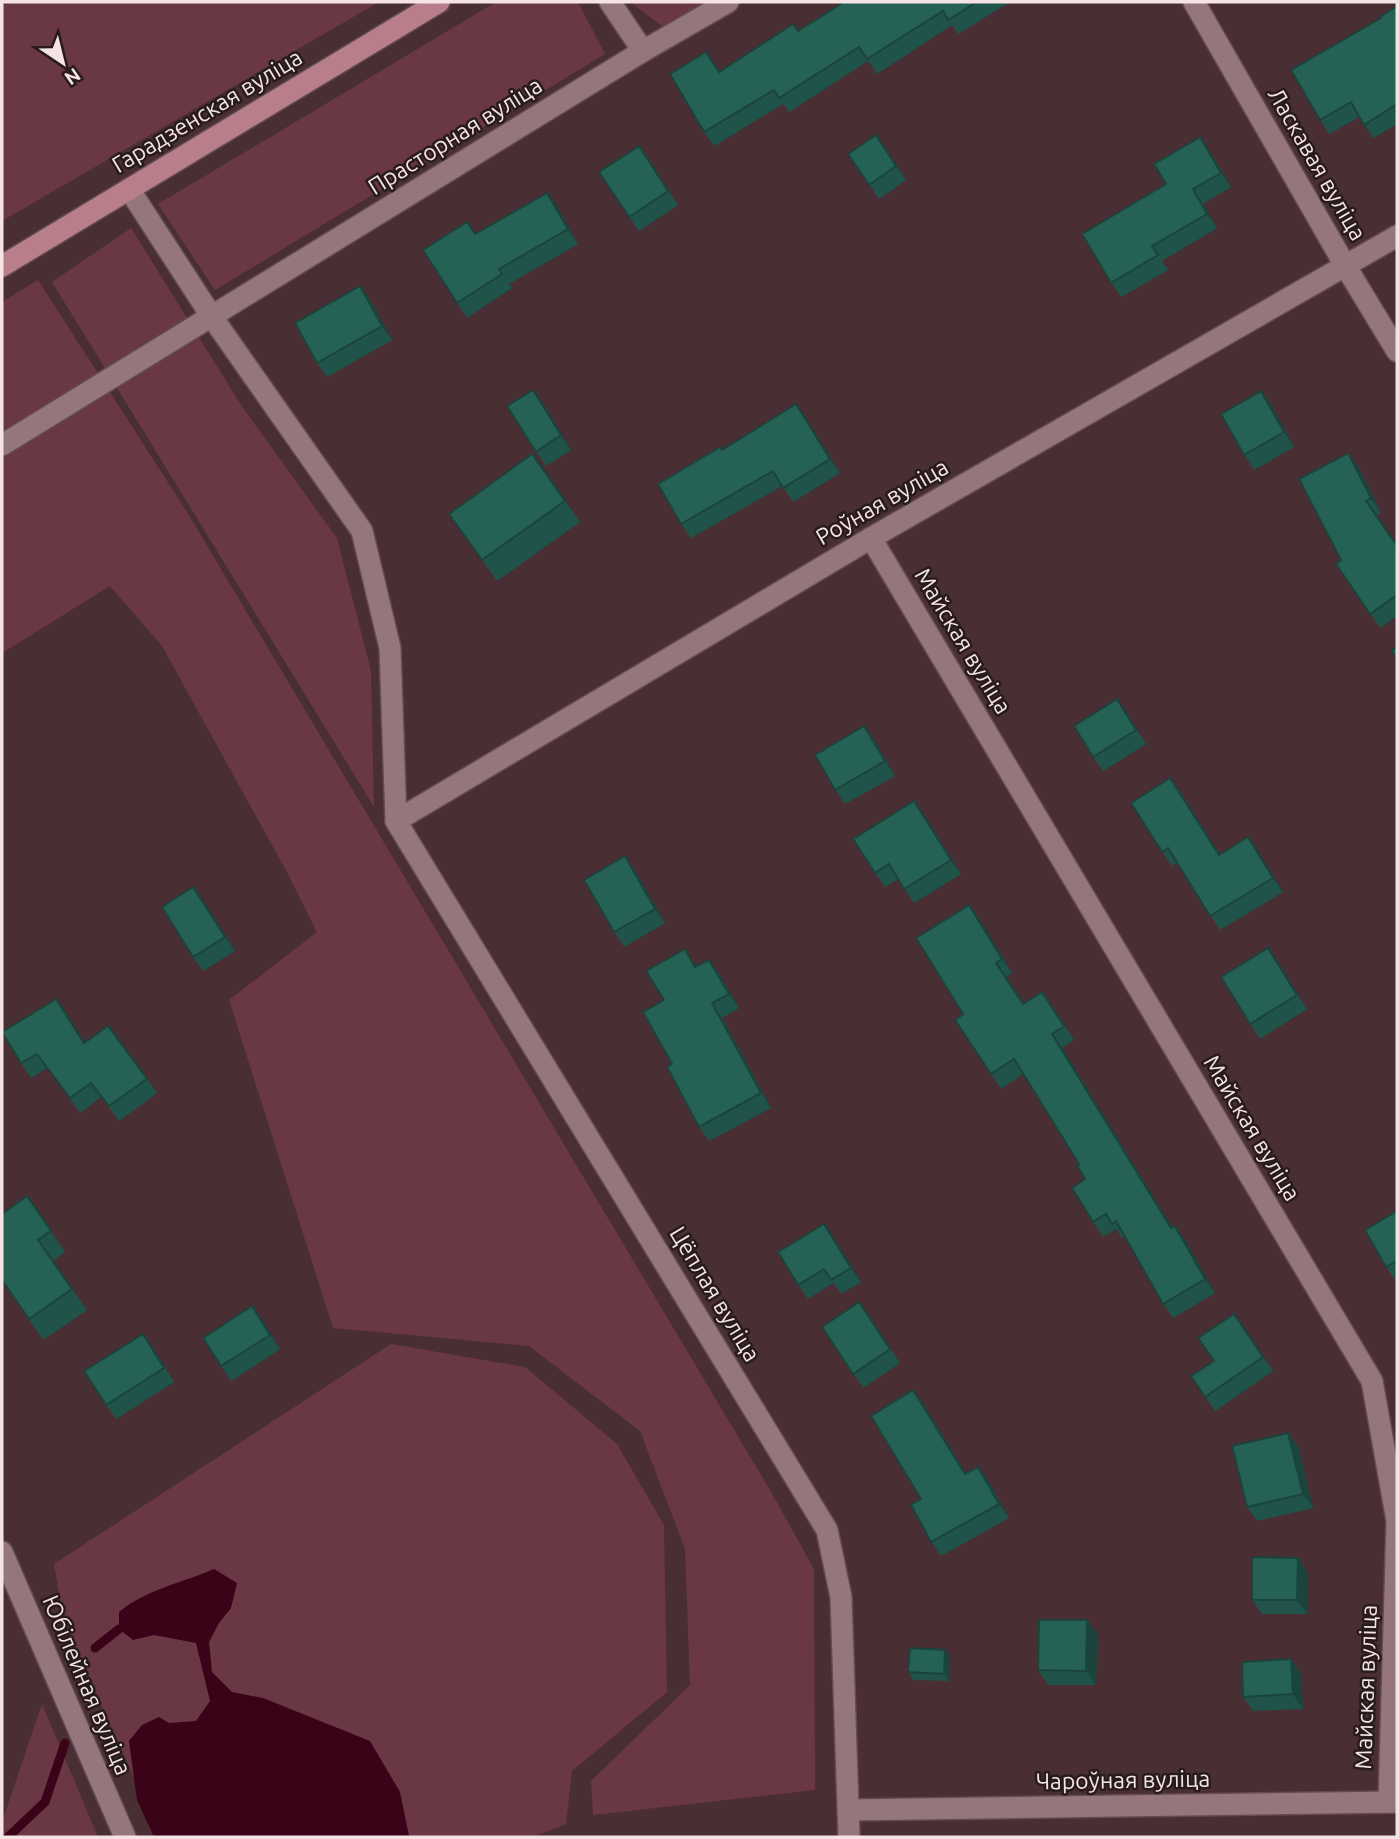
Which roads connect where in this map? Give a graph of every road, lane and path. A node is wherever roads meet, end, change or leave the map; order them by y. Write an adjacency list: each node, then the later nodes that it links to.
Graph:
1 (439, 2): 6 (main road, Гарадзенская вуліца)
2 (610, 2): 5 (street)
3 (728, 2): 5 (street, Прасторная вуліца)
4 (1194, 2): 9 (street, Ласкавая вуліца)
5 (643, 51): 10 (street, Прасторная вуліца)
6 (129, 189): 8 (main road, Гарадзенская вуліца); 10 (street)
7 (1397, 236): 9 (street, Роўная вуліца)
8 (2, 266)
9 (1346, 267): 11 (street, Ласкавая вуліца); 13 (street, Роўная вуліца)
10 (212, 317): 12 (street, Прасторная вуліца); 14 (street)
11 (1397, 351)
12 (2, 445)
13 (871, 538): 14 (street, Роўная вуліца); 16 (street, Майская вуліца)
14 (397, 821): 17 (street, Цёплая вуліца)
15 (2, 1552): 18 (street, Юбілейная вуліца)
16 (1393, 1802): 17 (street, Чароўная вуліца)
17 (849, 1810): 19 (street, Цёплая вуліца)
18 (125, 1837)
19 (849, 1837)

